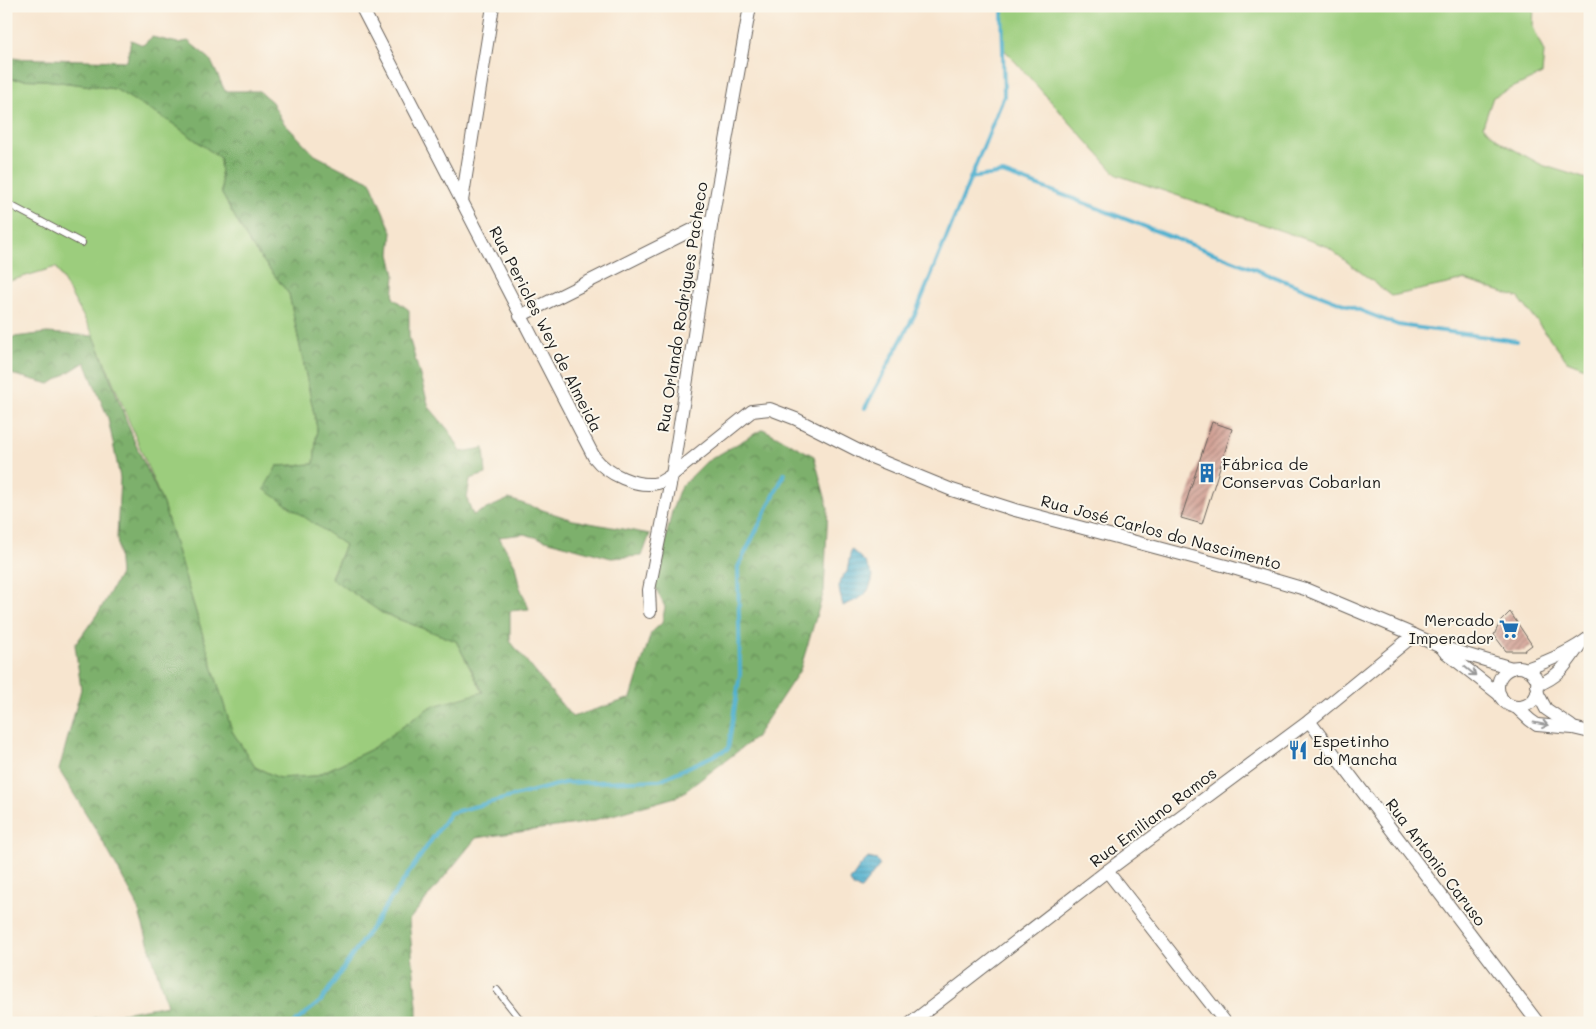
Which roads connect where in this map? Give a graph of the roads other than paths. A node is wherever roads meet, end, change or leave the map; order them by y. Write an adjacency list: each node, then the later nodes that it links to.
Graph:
1 (361, 6): 5 (street, Rua Pericles Wey de Almeida)
2 (493, 6): 4 (street)
3 (750, 6): 8 (street, Rua Orlando Rodrigues Pacheco)
4 (472, 138): 5 (street); 6 (street)
5 (443, 165): 6 (street, Rua Pericles Wey de Almeida)
6 (462, 200): 10 (street, Rua Pericles Wey de Almeida)
7 (6, 203): 9 (lane)
8 (712, 220): 10 (street); 12 (street, Rua Orlando Rodrigues Pacheco)
9 (82, 243)
10 (520, 316): 12 (street, Rua Pericles Wey de Almeida)
11 (796, 419): 12 (street, Rua Pericles Wey de Almeida); 14 (street, Rua José Carlos do Nascimento)
12 (672, 475): 13 (street, Rua Orlando Rodrigues Pacheco)
13 (650, 612)
14 (1414, 635): 16 (street, Rua José Carlos do Nascimento); 22 (street, Rua Emiliano Ramos)
15 (1585, 640): 18 (street); 19 (street)
16 (1441, 647): 17 (street, Rua José Carlos do Nascimento); 20 (street, Rua José Carlos do Nascimento, one-way to 20)
17 (1512, 668): 18 (street); 20 (street)
18 (1526, 669): 19 (street)
19 (1537, 689): 21 (street); 23 (street)
20 (1500, 695): 21 (street)
21 (1516, 707): 23 (street, one-way to 23)
22 (1309, 721): 25 (street, Rua Emiliano Ramos); 30 (street, Rua Antonio Caruso)
23 (1573, 728): 24 (street)
24 (1590, 732)
25 (1107, 871): 28 (street, Rua Emiliano Ramos); 29 (street)
26 (497, 990): 27 (lane)
27 (523, 1023)
28 (911, 1023)
29 (1226, 1023)
30 (1538, 1023)

